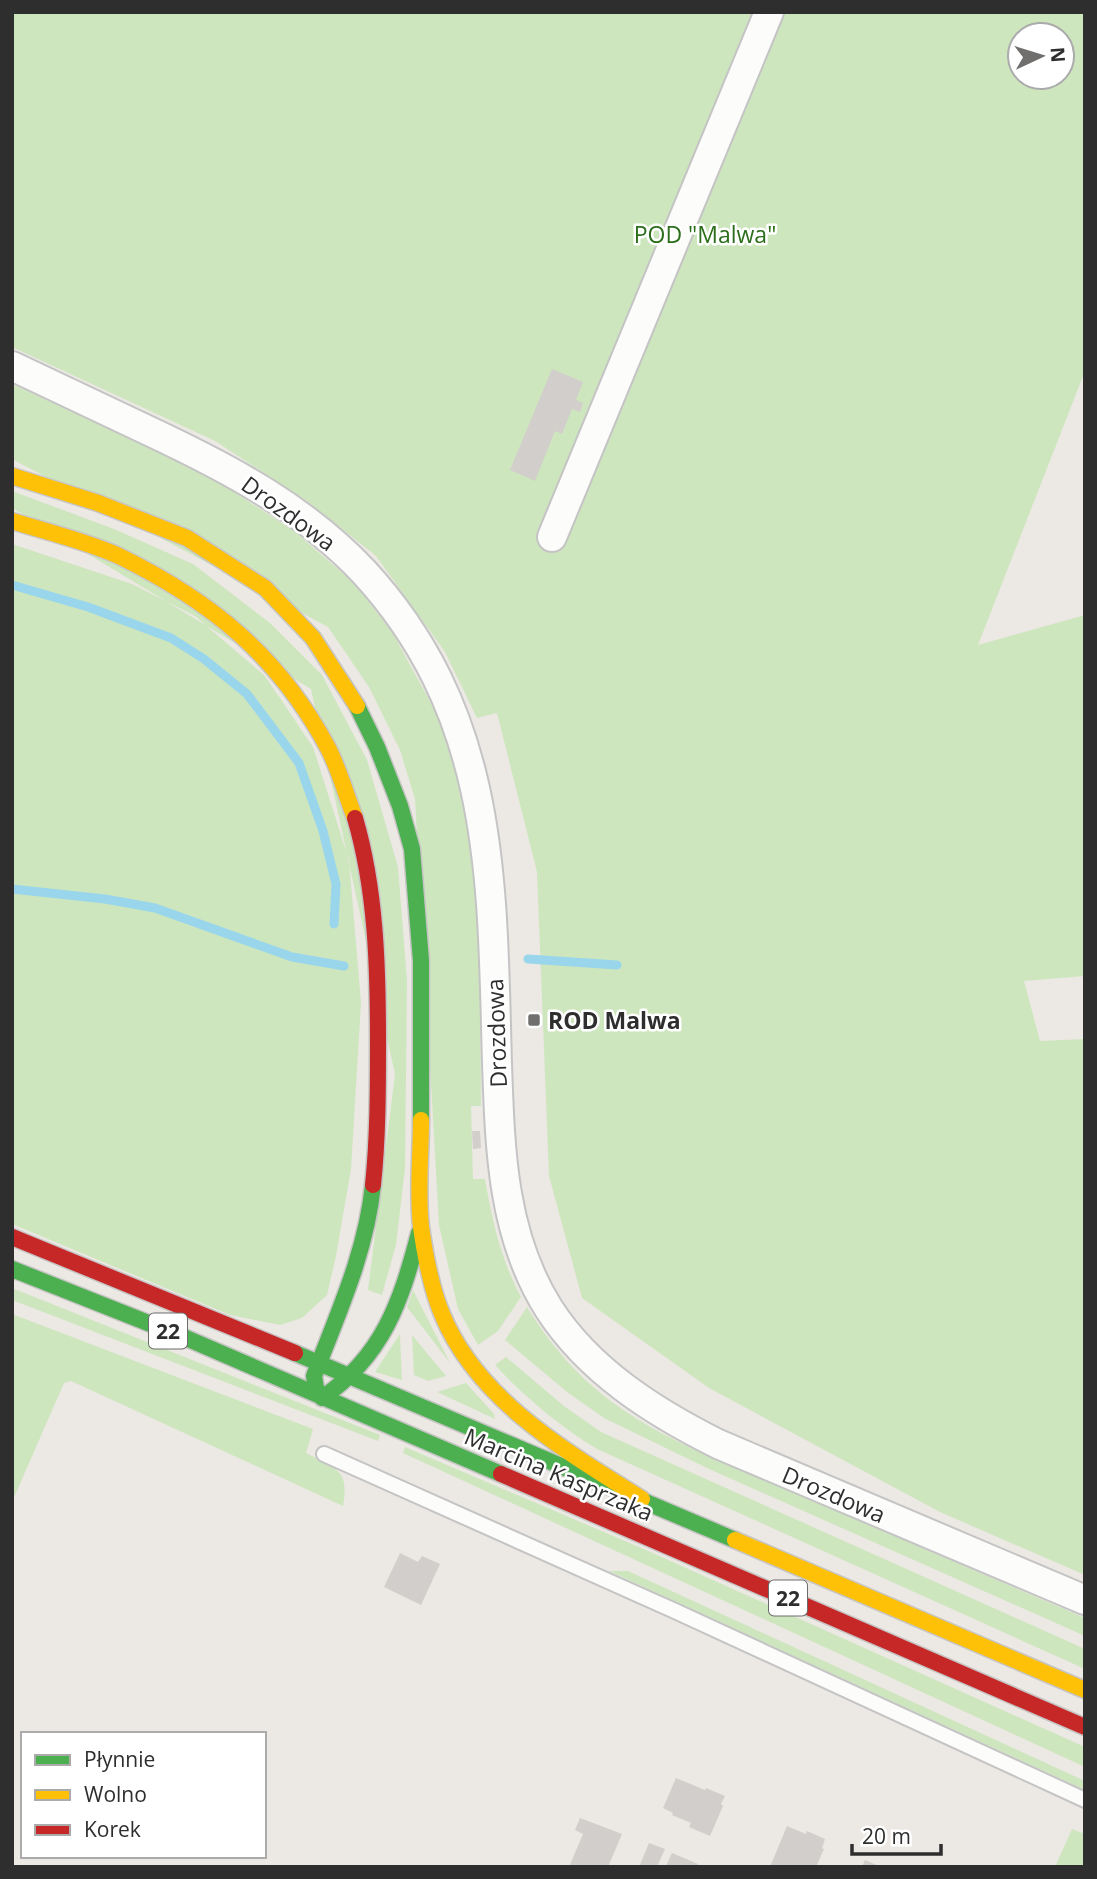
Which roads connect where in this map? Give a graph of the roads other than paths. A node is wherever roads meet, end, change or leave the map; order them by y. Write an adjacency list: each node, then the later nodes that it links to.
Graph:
1 (769, 12): 5 (street)
2 (12, 366): 14 (street, Drozdowa)
3 (12, 476): 6 (main road)
4 (12, 522): 9 (main road)
5 (552, 537)
6 (421, 1225): 10 (main road); 13 (main road)
7 (12, 1237): 9 (main road, Marcina Kasprzaka / 22)
8 (12, 1269): 11 (main road, Marcina Kasprzaka / 22)
9 (318, 1362): 10 (main road, Marcina Kasprzaka / 22); 11 (main road)
10 (351, 1376): 11 (main road); 13 (main road, Marcina Kasprzaka / 22)
11 (322, 1398): 16 (main road, Marcina Kasprzaka / 22)
12 (324, 1454): 17 (lane)
13 (642, 1499): 15 (main road, Marcina Kasprzaka / 22)
14 (1085, 1600)
15 (1085, 1690)
16 (1085, 1727)
17 (1085, 1800)

